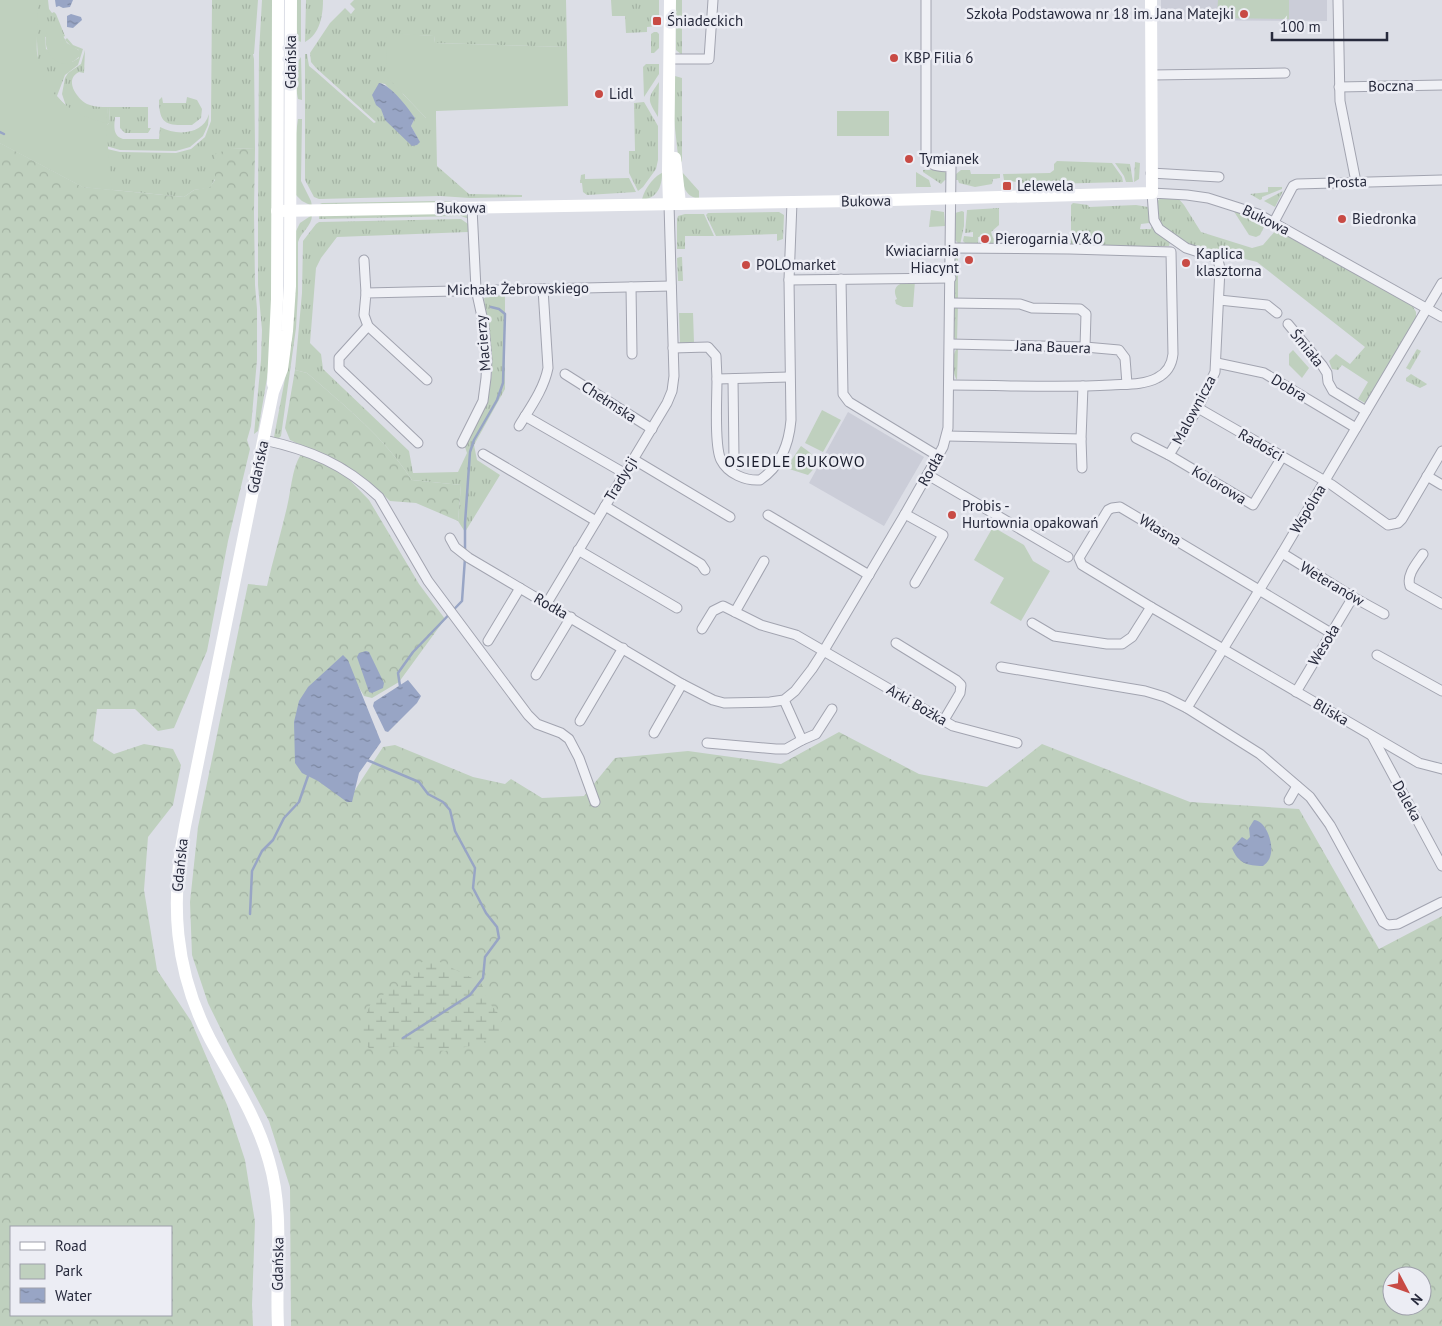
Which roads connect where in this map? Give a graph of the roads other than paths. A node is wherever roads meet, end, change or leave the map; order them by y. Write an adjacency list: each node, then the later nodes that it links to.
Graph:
1 (278, 0): 22 (main road, Gdańska)
2 (291, 0): 22 (main road, Gdańska)
3 (670, 0): 8 (main road)
4 (713, 0): 8 (street)
5 (926, 0): 18 (street, Rodła)
6 (1151, 0): 10 (main road)
7 (1338, 0): 12 (street)
8 (670, 59): 20 (main road)
9 (1285, 73): 10 (street)
10 (1152, 75): 13 (main road)
11 (1442, 85): 12 (street, Boczna)
12 (1339, 87): 16 (street)
13 (1151, 173): 14 (street); 17 (main road)
14 (1219, 177)
15 (1442, 180): 16 (street, Prosta)
16 (1356, 182): 23 (street, Prosta)
17 (1152, 193): 18 (main road, Bukowa); 23 (street, Bukowa); 35 (street, Malownicza)
18 (951, 199): 19 (main road, Bukowa); 24 (street, Rodła)
19 (792, 202): 20 (main road, Bukowa); 28 (street)
20 (675, 204): 21 (main road, Bukowa); 30 (street, Tradycji)
21 (472, 208): 22 (main road, Bukowa); 33 (street, Macierzy)
22 (284, 211): 64 (main road, Gdańska)
23 (1274, 222): 37 (street, Bukowa)
24 (951, 248): 26 (street, Rodła); 53 (street)
25 (364, 260): 34 (street)
26 (951, 278): 27 (street); 36 (street, Rodła)
27 (841, 279): 28 (street); 70 (street)
28 (789, 280): 48 (street)
29 (1442, 283): 37 (street, Wspólna)
30 (671, 286): 31 (street, Michała Żebrowskiego); 44 (street, Tradycji)
31 (631, 287): 32 (street, Michała Żebrowskiego); 45 (street)
32 (543, 289): 33 (street, Michała Żebrowskiego); 57 (street)
33 (476, 290): 34 (street, Michała Żebrowskiego); 66 (street, Macierzy)
34 (366, 293): 41 (street)
35 (1220, 300): 38 (street); 46 (street, Malownicza)
36 (951, 304): 42 (street, Rodła); 43 (street)
37 (1427, 308): 39 (street, Bukowa); 56 (street, Wspólna)
38 (1277, 313)
39 (1442, 317)
40 (1288, 324): 56 (street, Śmiała)
41 (368, 326): 51 (street); 65 (street)
42 (950, 344): 43 (street, Jana Bauera); 52 (street, Rodła)
43 (1085, 347): 53 (street, Jana Bauera)
44 (673, 348): 49 (street); 60 (street, Tradycji)
45 (632, 354)
46 (1216, 363): 55 (street, Malownicza); 59 (street, Dobra)
47 (565, 374): 60 (street, Chełmska)
48 (790, 377): 50 (street); 74 (street)
49 (717, 379): 50 (street); 74 (street)
50 (733, 379): 74 (street)
51 (427, 380)
52 (950, 384): 54 (street); 61 (street, Rodła)
53 (1126, 384): 54 (street)
54 (1083, 386): 63 (street)
55 (1198, 408): 69 (street, Malownicza); 71 (street, Radości)
56 (1366, 411): 59 (street, Wspólna)
57 (525, 416): 58 (street); 75 (street)
58 (519, 426)
59 (1356, 428): 78 (street, Wspólna)
60 (652, 433): 72 (street, Tradycji)
61 (947, 436): 63 (street); 70 (street, Rodła)
62 (1136, 438): 69 (street, Kolorowa)
63 (1081, 439): 73 (street)
64 (264, 440): 134 (street); 137 (main road, Gdańska)
65 (418, 443)
66 (462, 443)
67 (1442, 451): 77 (street)
68 (483, 454): 84 (street)
69 (1169, 455): 71 (street, Kolorowa)
70 (938, 456): 76 (street, Rodła)
71 (1282, 457): 78 (street, Radości)
72 (633, 459): 75 (street, Tradycji); 83 (street)
73 (1082, 468)
74 (731, 471)
75 (624, 473): 80 (street, Tradycji)
76 (928, 475): 81 (street, Rodła); 89 (street)
77 (1428, 476): 78 (street, Radości); 79 (street)
78 (1325, 481): 87 (street, Wspólna)
79 (1442, 485)
80 (605, 506): 84 (street, Tradycji); 92 (street)
81 (906, 514): 93 (street, Rodła); 94 (street)
82 (768, 515): 93 (street)
83 (730, 517)
84 (596, 521): 86 (street, Tradycji)
85 (450, 538): 95 (street, Rodła)
86 (578, 550): 98 (street, Tradycji); 101 (street)
87 (1282, 553): 96 (street, Wspólna); 97 (street, Weteranów)
88 (1423, 554): 99 (street)
89 (1068, 557)
90 (1079, 558): 96 (street, Własna); 100 (street, Bliska)
91 (764, 561): 102 (street)
92 (705, 570)
93 (870, 575): 112 (street, Rodła)
94 (915, 583)
95 (520, 588): 98 (street, Rodła); 108 (street)
96 (1259, 589): 107 (street, Własna); 111 (street, Wspólna)
97 (1353, 597): 103 (street, Weteranów); 107 (street, Wesoła)
98 (547, 603): 104 (street, Rodła)
99 (1441, 603)
100 (1151, 607): 105 (street); 111 (street, Bliska)
101 (677, 608)
102 (735, 612): 106 (street); 112 (street, Arki Bożka)
103 (1384, 614)
104 (571, 617): 110 (street, Rodła); 115 (street)
105 (1032, 623)
106 (702, 629)
107 (1331, 632): 118 (street, Wesoła)
108 (488, 640)
109 (896, 643): 122 (street)
110 (623, 648): 116 (street, Rodła); 123 (street)
111 (1223, 650): 118 (street, Bliska); 120 (street, Wspólna)
112 (823, 652): 119 (street, Rodła); 122 (street, Arki Bożka)
113 (1377, 655): 117 (street)
114 (1001, 667): 120 (street)
115 (536, 675)
116 (682, 684): 119 (street, Rodła); 124 (street)
117 (1442, 691)
118 (1296, 692): 125 (street, Bliska)
119 (784, 700): 126 (street)
120 (1187, 708): 132 (street)
121 (832, 709): 126 (street)
122 (944, 720): 128 (street, Arki Bożka)
123 (580, 721)
124 (654, 733)
125 (1372, 735): 129 (street, Bliska); 130 (street, Daleka)
126 (802, 740): 127 (street)
127 (707, 743)
128 (1017, 743)
129 (1401, 753): 130 (street); 131 (street, Bliska)
130 (1388, 766): 135 (street, Daleka)
131 (1442, 769)
132 (1297, 786): 133 (street); 136 (street)
133 (1288, 800)
134 (595, 802)
135 (1442, 866)
136 (1442, 902)
137 (278, 1326)

